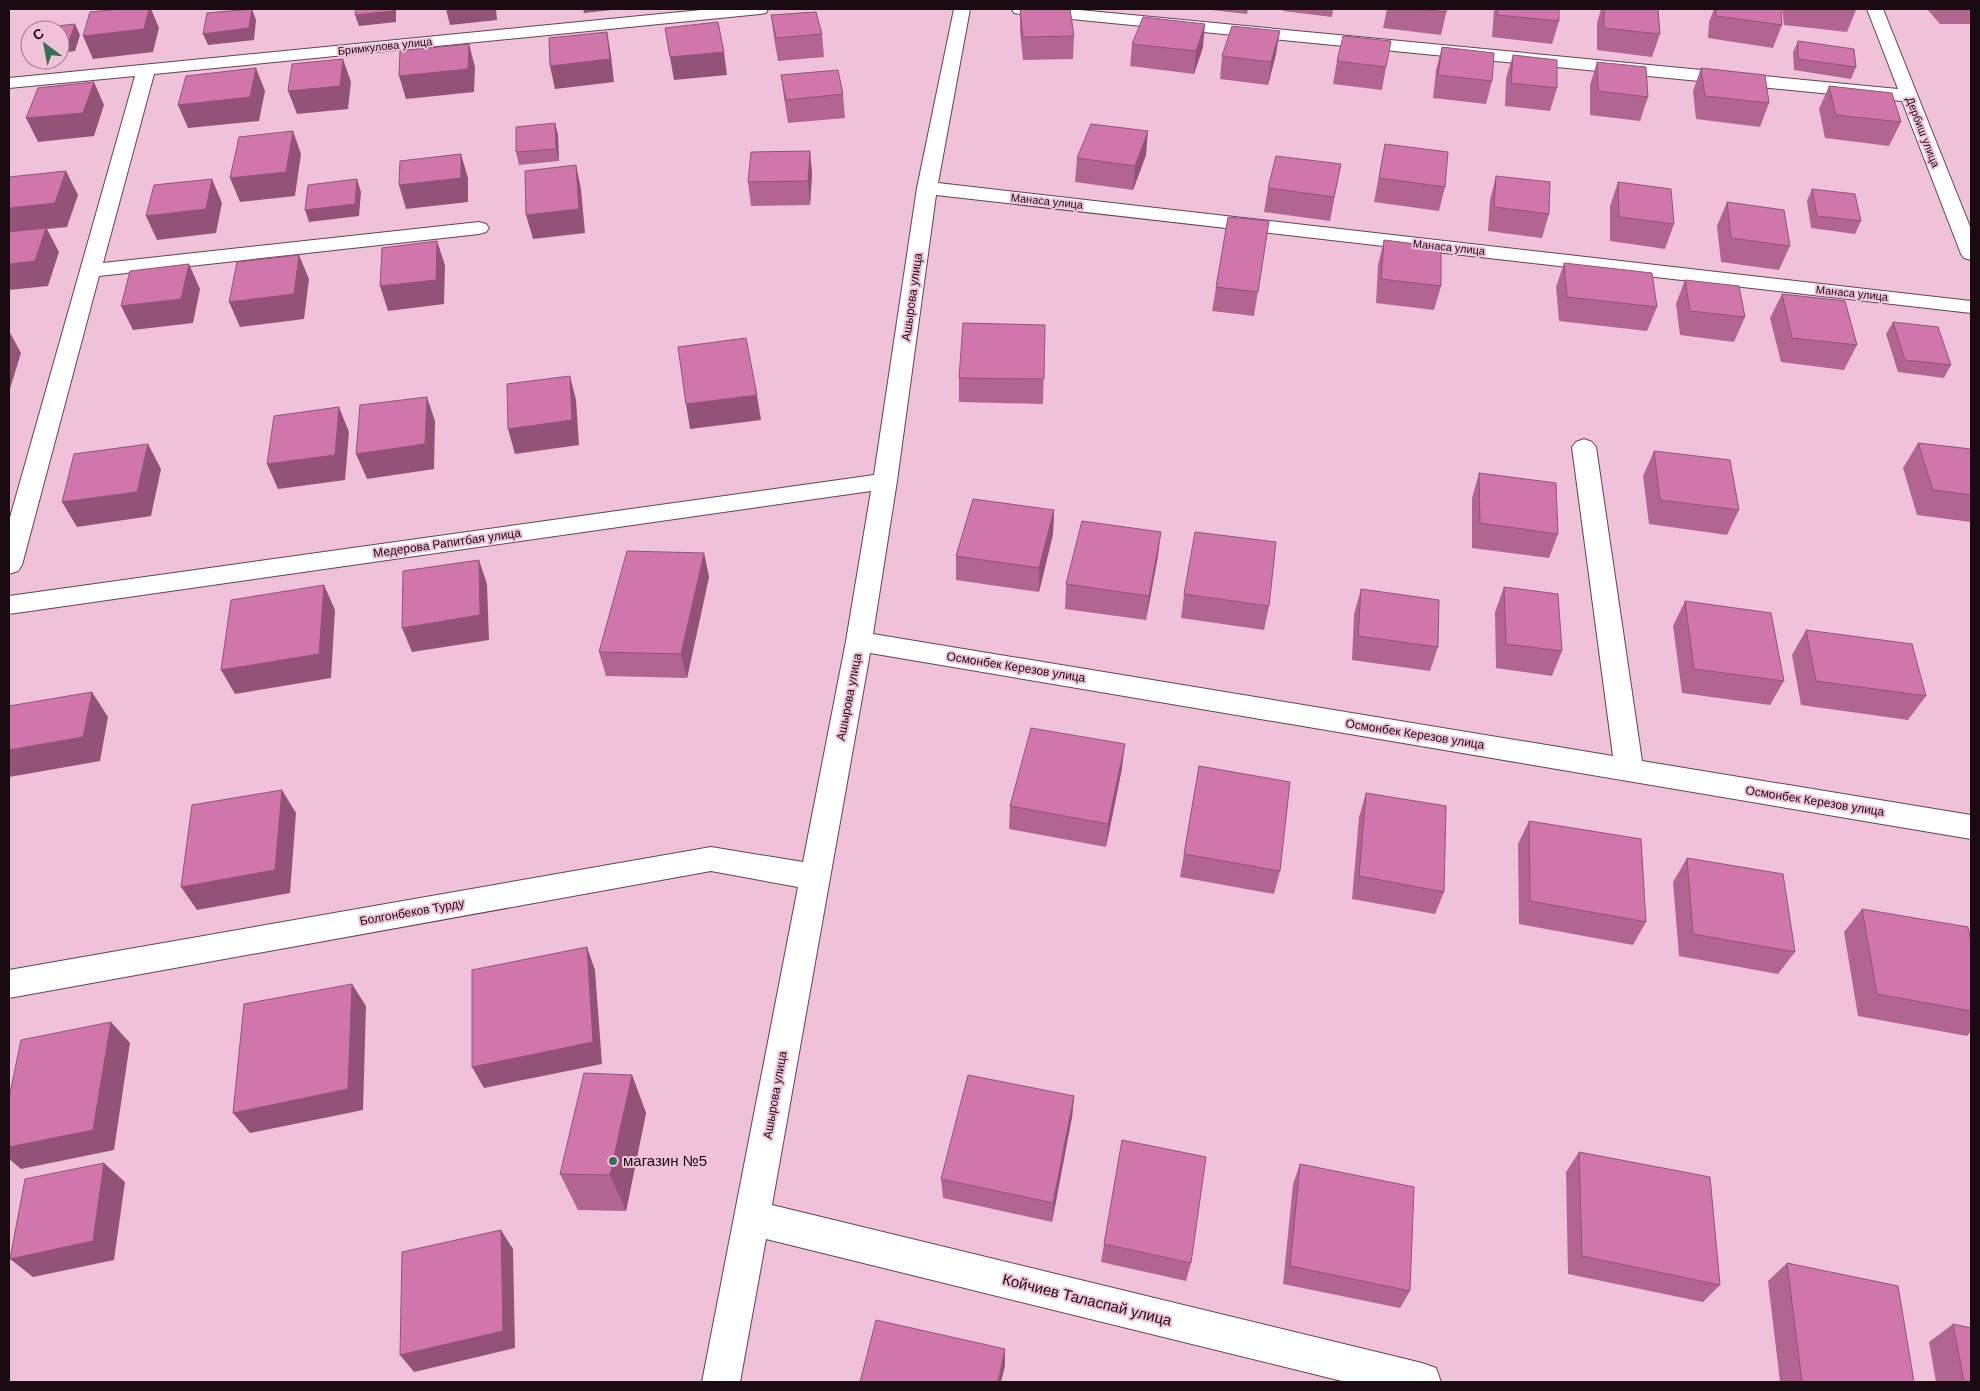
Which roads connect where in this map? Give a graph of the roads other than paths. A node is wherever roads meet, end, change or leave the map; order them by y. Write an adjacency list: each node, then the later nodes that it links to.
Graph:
1 (760, 9): 5 (street, Бримкулова улица)
2 (962, 9): 8 (street, Ашырова улица)
3 (1020, 9): 7 (street)
4 (1875, 9): 7 (street, Дербиш улица)
5 (146, 70): 6 (street, Бримкулова улица); 11 (street)
6 (9, 83)
7 (1909, 96): 10 (street, Дербиш улица)
8 (927, 188): 12 (street, Манаса улица); 14 (street, Ашырова улица)
9 (479, 228): 11 (street)
10 (1971, 254)
11 (90, 270): 15 (street)
12 (1971, 306)
13 (1584, 447): 18 (street)
14 (885, 481): 16 (street, Медерова Рапитбая улица); 17 (street, Ашырова улица)
15 (9, 565)
16 (9, 604)
17 (859, 641): 18 (street, Осмонбек Керезов улица); 20 (street, Ашырова улица)
18 (1629, 770): 19 (street, Осмонбек Керезов улица)
19 (1971, 827)
20 (815, 877): 21 (street, Болгонбеков Турду); 22 (street, Ашырова улица)
21 (9, 984)
22 (753, 1218): 23 (street, Ашырова улица); 24 (street, Койчиев Таласпай улица)
23 (722, 1382)
24 (1422, 1382)

